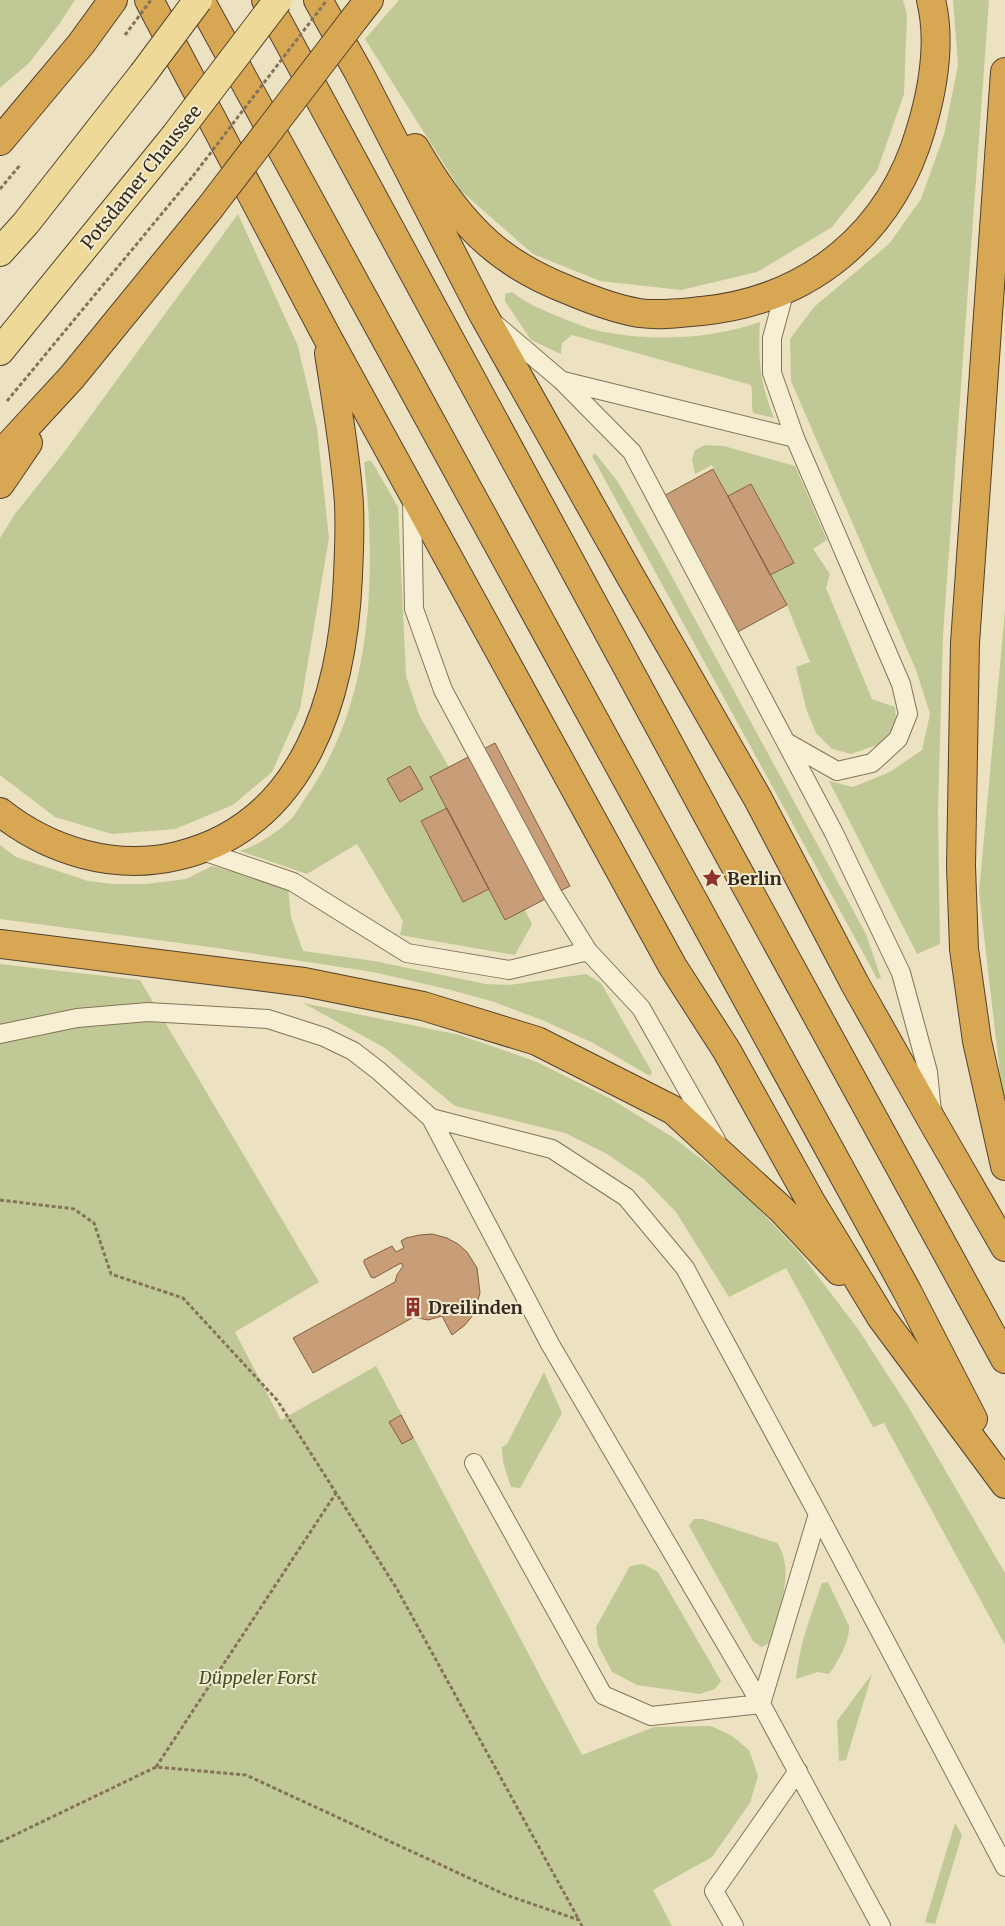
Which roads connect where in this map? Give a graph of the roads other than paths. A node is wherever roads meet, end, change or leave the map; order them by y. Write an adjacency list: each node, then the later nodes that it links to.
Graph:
1 (150, 0): 17 (highway)
2 (199, 0): 14 (main road, bridge); 39 (highway)
3 (266, 0): 37 (highway)
4 (278, 0): 18 (main road, Potsdamer Chaussee, bridge)
5 (318, 0): 11 (highway)
6 (931, 0): 15 (highway)
7 (112, 2): 9 (highway)
8 (362, 9): 19 (highway, bridge)
9 (81, 44): 12 (highway); 13 (highway)
10 (1005, 72): 34 (highway)
11 (359, 73): 15 (highway); 16 (highway)
12 (0, 125)
13 (0, 141)
14 (0, 252)
15 (785, 290): 21 (lane)
16 (483, 314): 20 (lane); 32 (highway)
17 (326, 335): 24 (highway); 27 (highway)
18 (0, 352)
19 (72, 377): 22 (highway); 23 (highway)
20 (562, 381): 21 (lane); 25 (lane)
21 (795, 438): 25 (lane)
22 (0, 456)
23 (0, 484)
24 (412, 489): 29 (lane); 36 (highway)
25 (786, 742): 32 (lane)
26 (0, 812): 27 (highway)
27 (200, 850): 29 (lane)
28 (0, 944): 33 (highway)
29 (588, 951): 33 (lane)
30 (0, 1034): 31 (lane)
31 (430, 1118): 41 (lane); 42 (lane)
32 (934, 1124): 35 (highway)
33 (727, 1159): 36 (highway)
34 (1005, 1166)
35 (1005, 1247)
36 (881, 1316): 40 (highway)
37 (1005, 1359)
38 (474, 1463): 42 (lane)
39 (1005, 1480)
40 (1005, 1484)
41 (818, 1514): 42 (lane); 44 (lane)
42 (761, 1704): 43 (lane)
43 (798, 1771): 45 (lane); 46 (lane)
44 (1005, 1867)
45 (734, 1926)
46 (881, 1926)

